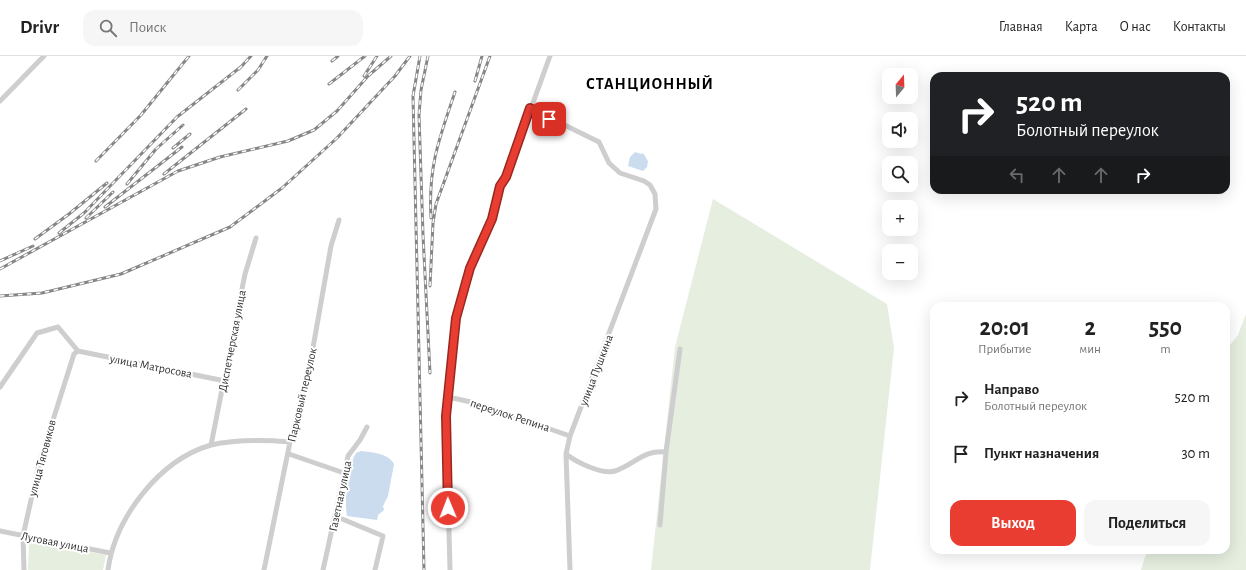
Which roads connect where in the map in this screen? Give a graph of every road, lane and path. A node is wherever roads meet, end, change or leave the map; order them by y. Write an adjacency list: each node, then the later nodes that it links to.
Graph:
1 (44, 56): 3 (street)
2 (550, 56): 4 (street)
3 (0, 101)
4 (530, 108): 11 (street); 13 (street, улица Пушкина)
5 (339, 220): 14 (street, Парковый переулок)
6 (256, 238): 9 (street, Диспетчерская улица)
7 (680, 349): 16 (street)
8 (78, 351): 9 (street, улица Матросова); 10 (street); 23 (street, улица Тяговиков)
9 (225, 381): 15 (street, Диспетчерская улица)
10 (0, 387)
11 (448, 397): 13 (street, переулок Репина); 30 (street)
12 (367, 427): 19 (street, Газетная улица)
13 (570, 436): 18 (street, улица Пушкина)
14 (290, 442): 15 (street); 17 (street, Парковый переулок)
15 (211, 445): 24 (street)
16 (666, 452): 18 (street); 21 (street)
17 (289, 454): 19 (street); 27 (street, Парковый переулок)
18 (566, 454): 31 (street, улица Пушкина)
19 (344, 473): 20 (street, Газетная улица)
20 (335, 516): 28 (street, Газетная улица); 29 (street)
21 (660, 525)
22 (0, 531): 23 (street, Луговая улица)
23 (23, 536): 24 (street, Луговая улица); 25 (street, улица Тяговиков)
24 (110, 553): 26 (street)
25 (24, 570)
26 (108, 570)
27 (264, 570)
28 (323, 570)
29 (375, 570)
30 (450, 570)
31 (570, 570)

